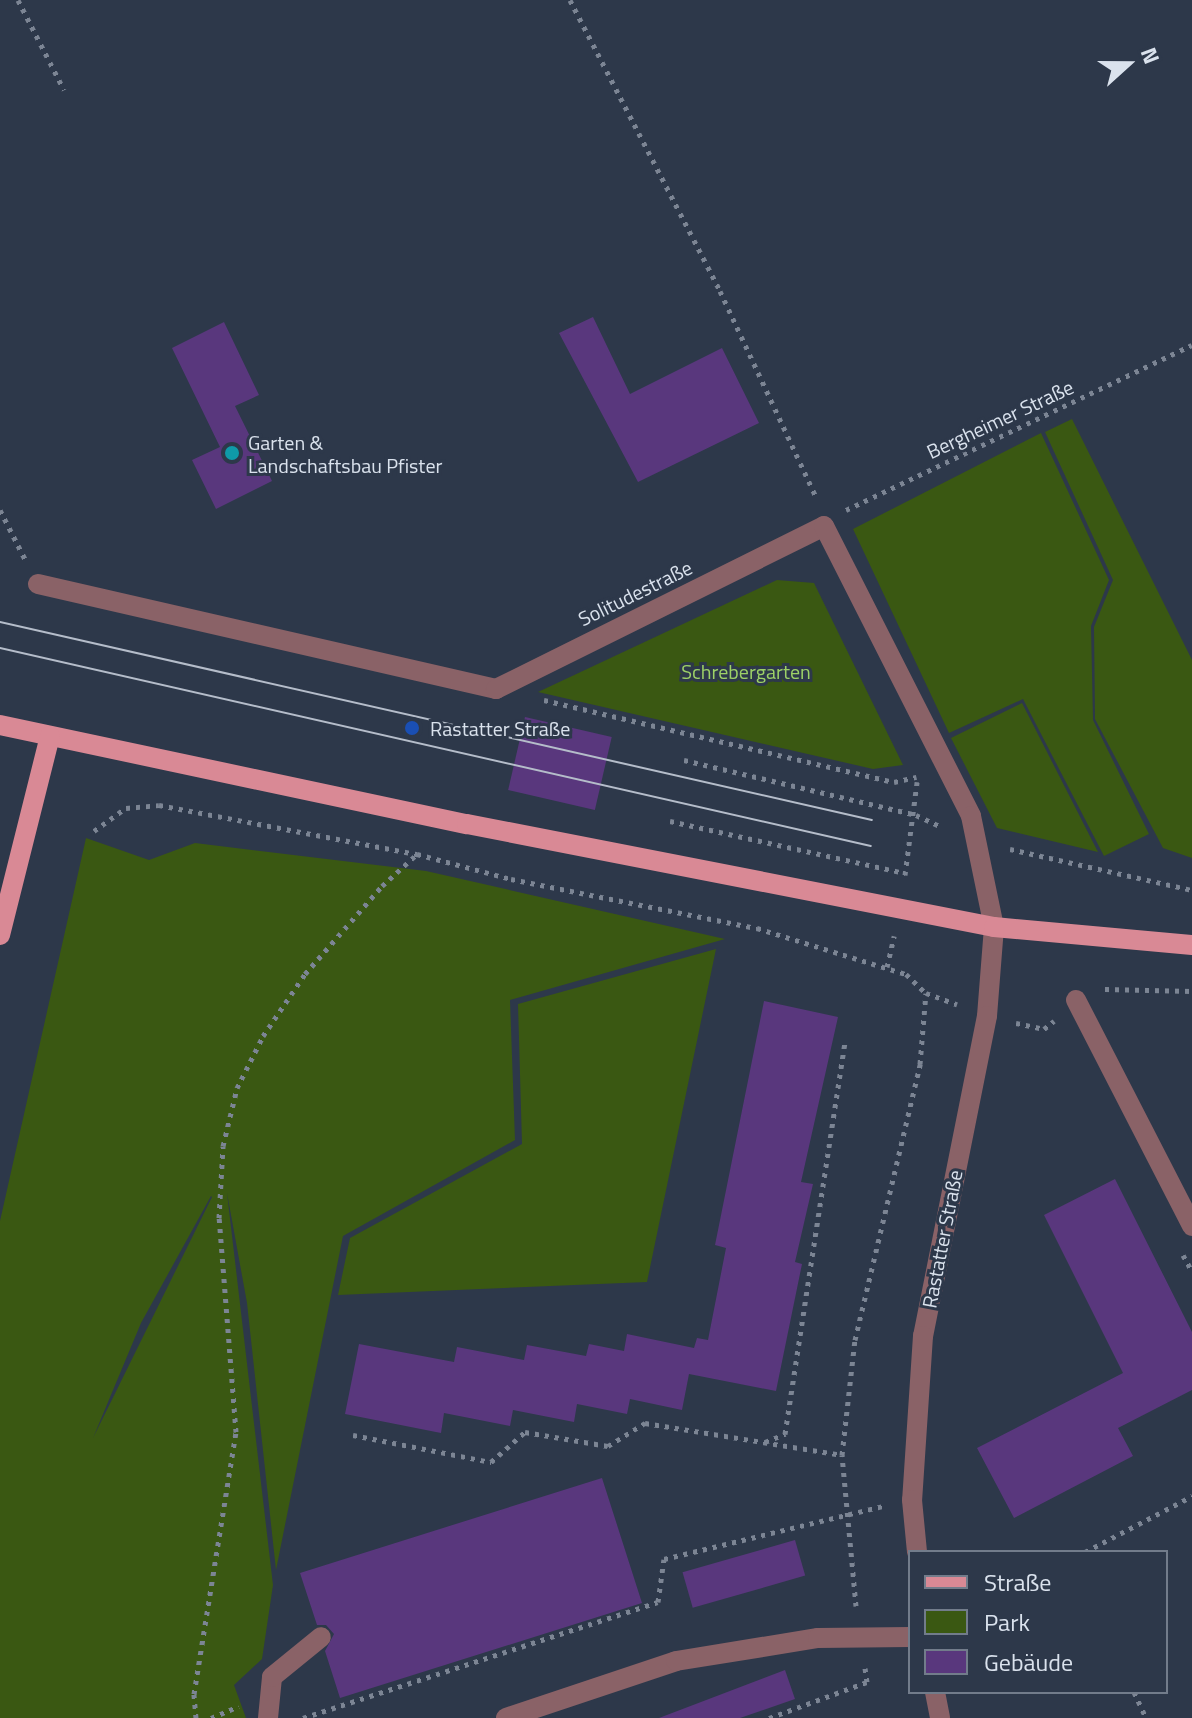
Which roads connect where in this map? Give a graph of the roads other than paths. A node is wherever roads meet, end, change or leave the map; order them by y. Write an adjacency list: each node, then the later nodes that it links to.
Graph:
1 (38, 584): 4 (street, Solitudestraße)
2 (0, 725): 3 (main road)
3 (50, 736): 4 (main road); 5 (main road)
4 (994, 927): 6 (main road); 9 (street, Rastatter Straße)
5 (0, 935)
6 (1192, 945)
7 (1076, 1000): 8 (street)
8 (1192, 1226)
9 (917, 1550)
10 (321, 1637): 13 (street)
11 (908, 1637): 14 (street)
12 (935, 1694): 15 (street)
13 (268, 1718)
14 (506, 1718)
15 (940, 1718)

